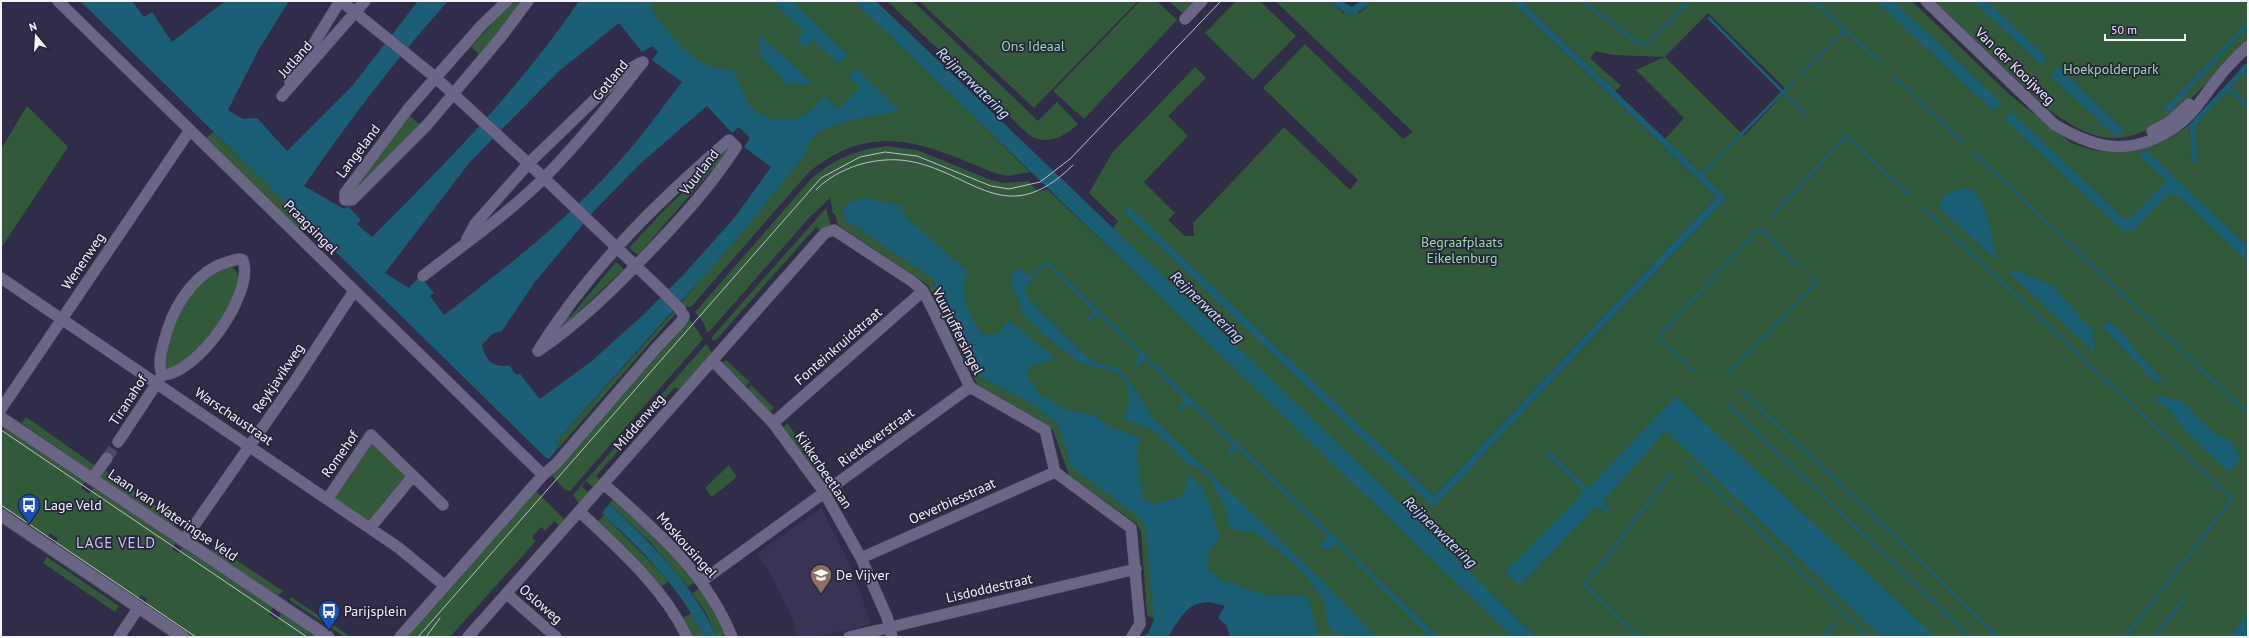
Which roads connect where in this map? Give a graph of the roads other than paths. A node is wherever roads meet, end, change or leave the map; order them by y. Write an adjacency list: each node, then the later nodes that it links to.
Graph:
1 (58, 1): 13 (street, Praagsingel)
2 (340, 1): 8 (street, Jutland); 8 (street, Jutland)
3 (365, 1): 8 (street, Jutland)
4 (507, 1): 11 (street, Langeland)
5 (528, 1): 12 (street, Langeland)
6 (1202, 1): 9 (street)
7 (1926, 1): 10 (street, Van der Kooijweg)
8 (356, 12): 11 (street, Jutland)
9 (1185, 19)
10 (2248, 46)
11 (435, 77): 12 (street); 12 (street, Langeland)
12 (454, 94): 14 (street)
13 (190, 130): 22 (street, Praagsingel); 24 (street, Wenenweg)
14 (529, 163): 15 (street); 15 (street, Gotland); 17 (street, Gotland)
15 (544, 178): 17 (street, Gotland); 18 (street)
16 (834, 230): 23 (street, Vuurjuffersingel); 25 (street, Middenweg)
17 (465, 243): 20 (street, Gotland)
18 (617, 248): 19 (street); 19 (street, Vuurland); 19 (street, Vuurland)
19 (636, 266): 35 (street)
20 (423, 276)
21 (1, 278): 24 (street, Warschaustraat)
22 (354, 291): 32 (street, Reykjavikweg); 35 (street, Praagsingel)
23 (923, 291): 27 (street, Vuurjuffersingel); 30 (street, Fonteinkruidstraat)
24 (62, 319): 26 (street, Warschaustraat); 28 (street, Wenenweg)
25 (713, 361): 30 (street, Kikkerbeetlaan); 38 (street, Middenweg)
26 (160, 379): 26 (street, Tiranahof); 31 (street, Tiranahof); 32 (street, Warschaustraat)
27 (970, 387): 34 (street, Vuurjuffersingel); 39 (street, Rietkeverstraat)
28 (1, 409)
29 (1, 418): 37 (street, Laan van Wateringse Veld)
30 (773, 423): 39 (street, Kikkerbeetlaan)
31 (118, 442)
32 (250, 445): 40 (street, Warschaustraat); 45 (street, Reykjavikweg)
33 (107, 458): 37 (street)
34 (1055, 472): 46 (street, Oeverbiesstraat); 47 (street)
35 (543, 475): 49 (street)
36 (414, 476): 40 (street, Romehof); 41 (street, Romehof); 44 (street)
37 (92, 479): 45 (street, Laan van Wateringse Veld)
38 (604, 484): 42 (street, Middenweg); 48 (street, Moskousingel)
39 (824, 492): 46 (street, Kikkerbeetlaan); 48 (street, Rietkeverstraat)
40 (328, 498): 44 (street, Warschaustraat)
41 (443, 505)
42 (580, 512): 50 (street, Middenweg); 59 (street)
43 (1, 515): 51 (street)
44 (370, 528): 49 (street, Warschaustraat)
45 (184, 540): 55 (street, Laan van Wateringse Veld)
46 (861, 558): 52 (street, Kikkerbeetlaan)
47 (1136, 569): 52 (street, Lisdoddestraat); 62 (street)
48 (702, 580): 60 (street, Moskousingel)
49 (445, 586): 56 (street)
50 (507, 594): 57 (street, Middenweg); 58 (street, Osloweg)
51 (139, 607): 53 (street); 54 (street)
52 (891, 632): 61 (street, Lisdoddestraat)
53 (120, 637)
54 (183, 637)
55 (328, 637)
56 (400, 637)
57 (468, 637)
58 (556, 637)
59 (687, 637)
60 (732, 637)
61 (849, 637)
62 (1132, 637)

